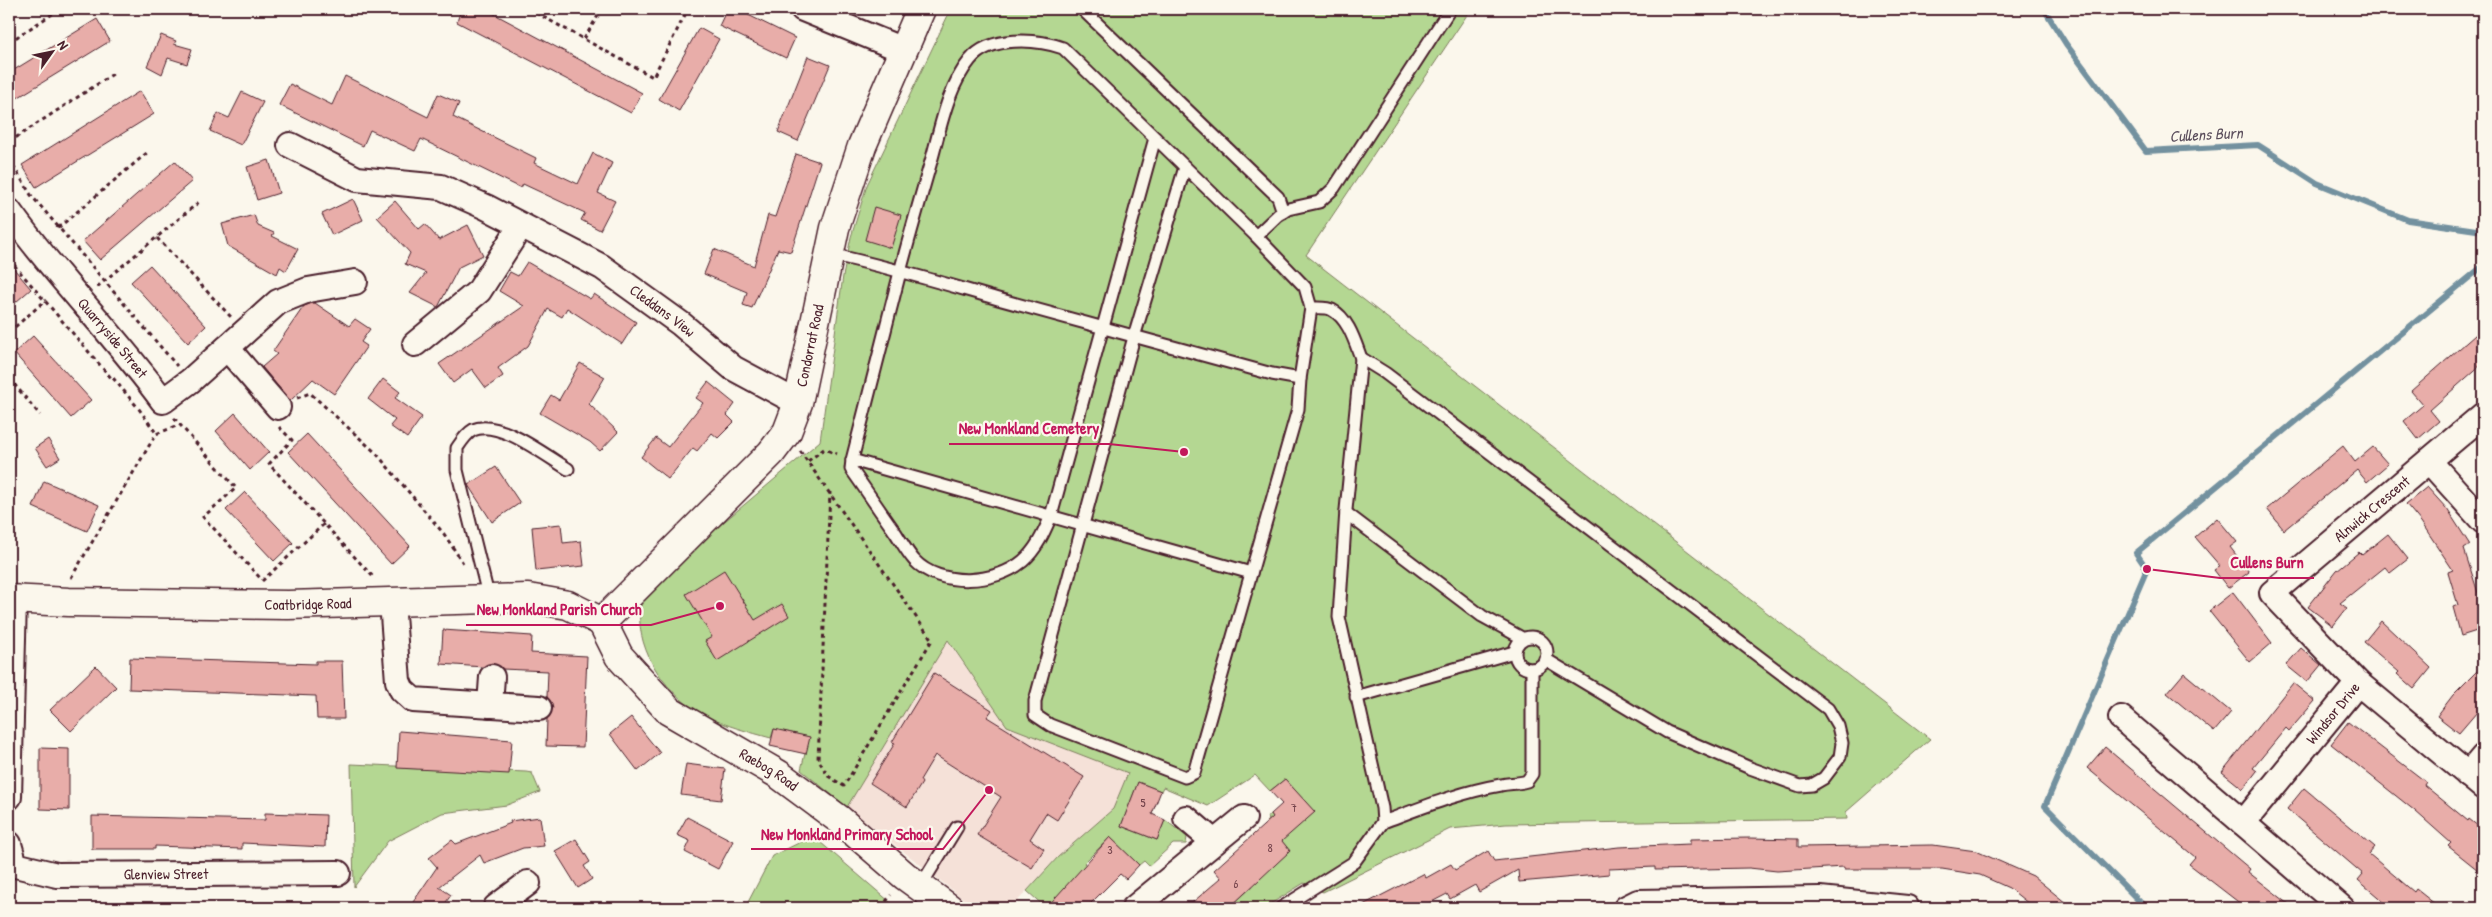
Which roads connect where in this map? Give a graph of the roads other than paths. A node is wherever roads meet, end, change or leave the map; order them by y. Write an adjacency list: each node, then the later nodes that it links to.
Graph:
1 (803, 9): 5 (street)
2 (921, 9): 5 (main road, Condorrat Road)
3 (1082, 9): 10 (lane)
4 (1450, 9): 10 (lane)
5 (903, 50): 13 (main road, Condorrat Road)
6 (1155, 138): 8 (lane); 14 (lane); 17 (lane)
7 (290, 145): 11 (street, Cleddans View)
8 (1185, 167): 12 (lane); 18 (lane)
9 (9, 211): 19 (street, Quarryside Street)
10 (1283, 212): 12 (lane)
11 (520, 226): 20 (street); 23 (street, Cleddans View)
12 (1256, 236): 16 (lane)
13 (829, 254): 14 (lane); 23 (main road, Condorrat Road)
14 (900, 272): 17 (lane); 26 (lane)
15 (354, 282): 19 (street)
16 (1311, 308): 21 (lane); 22 (lane)
17 (1101, 328): 18 (lane); 30 (lane)
18 (1134, 337): 22 (lane); 32 (lane)
19 (235, 340): 24 (street)
20 (415, 344)
21 (1361, 358): 29 (lane); 40 (lane)
22 (1300, 379): 33 (lane)
23 (798, 403): 37 (main road, Condorrat Road)
24 (278, 407)
25 (2483, 415): 27 (street, Alnwick Crescent)
26 (852, 460): 30 (lane); 30 (lane)
27 (2429, 461): 31 (street); 43 (street, Alnwick Crescent)
28 (568, 469): 35 (lane)
29 (1346, 513): 38 (lane); 44 (lane)
30 (1051, 516): 32 (lane)
31 (2483, 521)
32 (1083, 525): 33 (lane); 33 (lane)
33 (1251, 573)
34 (11, 599): 36 (main road, Coatbridge Road); 49 (street)
35 (490, 599): 36 (main road, Coatbridge Road); 37 (main road, Coatbridge Road)
36 (392, 602): 45 (street)
37 (602, 622): 59 (main road, Raebog Road)
38 (1522, 638): 39 (lane); 40 (lane)
39 (1514, 652): 41 (lane); 44 (lane)
40 (1545, 659): 41 (lane)
41 (1532, 669): 52 (lane)
42 (492, 677): 45 (street)
43 (2358, 683): 48 (street, Windsor Drive); 53 (street, Windsor Drive)
44 (1356, 697): 52 (lane)
45 (490, 705): 46 (street)
46 (539, 708)
47 (2121, 718): 53 (street)
48 (2478, 773)
49 (9, 797)
50 (1186, 818): 55 (street)
51 (1244, 818): 55 (street)
52 (1383, 822): 64 (lane)
53 (2243, 823): 67 (street)
54 (957, 827): 59 (lane)
55 (1214, 842): 63 (street)
56 (9, 844): 57 (street, Glenview Street)
57 (338, 873)
58 (528, 883): 61 (street)
59 (920, 887): 62 (main road, Raebog Road)
60 (1821, 904): 65 (street); 66 (street)
61 (496, 908)
62 (948, 908)
63 (1134, 908)
64 (1281, 908)
65 (1626, 908)
66 (1907, 908)
67 (2342, 908)

